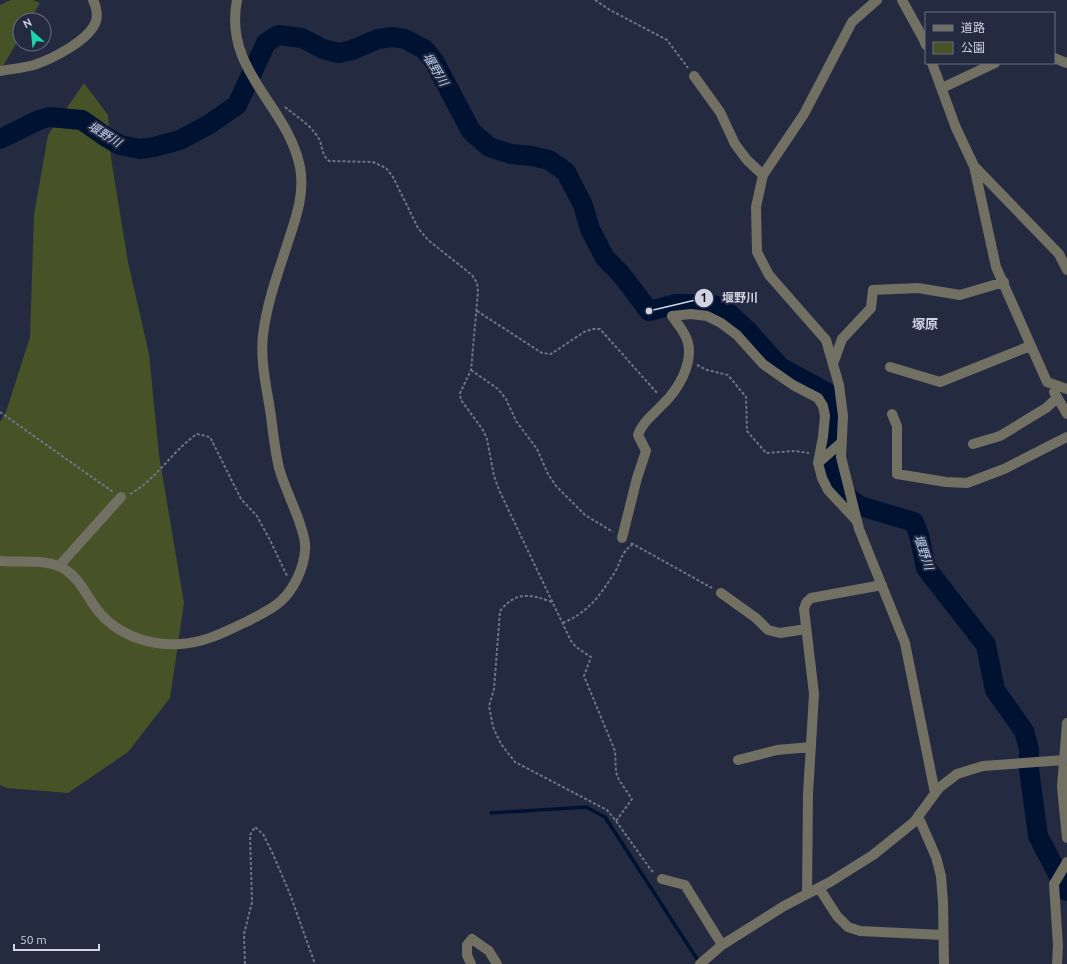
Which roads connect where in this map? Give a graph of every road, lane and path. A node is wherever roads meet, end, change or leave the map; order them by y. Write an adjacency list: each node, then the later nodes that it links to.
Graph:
1 (93, 0): 11 (street)
2 (238, 0): 14 (street)
3 (595, 0): 12 (path)
4 (877, 0): 16 (street)
5 (902, 0): 6 (street)
6 (925, 43)
7 (1055, 58): 8 (street)
8 (1067, 63)
9 (932, 64): 13 (street)
10 (993, 64): 13 (street)
11 (0, 71)
12 (694, 76): 16 (street)
13 (942, 88): 15 (street)
14 (268, 100): 19 (path); 42 (street)
15 (974, 166): 17 (street); 18 (street)
16 (763, 175): 22 (street)
17 (1067, 270)
18 (1004, 282): 20 (street); 22 (street)
19 (477, 311): 24 (path); 28 (path)
20 (1030, 346): 23 (street); 25 (street)
21 (688, 361): 28 (street); 35 (path); 35 (street)
22 (833, 364): 33 (street)
23 (890, 367)
24 (471, 370): 38 (path); 45 (path)
25 (1047, 382): 26 (street); 27 (street)
26 (1067, 389)
27 (1057, 398): 31 (street); 34 (street)
28 (666, 402): 38 (street)
29 (0, 412): 36 (path)
30 (892, 414): 32 (street)
31 (1067, 414)
32 (1067, 437)
33 (840, 444): 35 (street); 37 (street)
34 (973, 444)
35 (819, 459): 37 (street)
36 (121, 497): 41 (street); 42 (path)
37 (856, 518): 43 (street)
38 (622, 538): 39 (path)
39 (633, 544): 44 (path); 46 (path)
40 (0, 561): 41 (street)
41 (59, 566): 42 (street)
42 (293, 585)
43 (882, 585): 47 (street); 52 (street)
44 (721, 593): 47 (street)
45 (553, 602): 46 (path); 54 (path)
46 (563, 623): 54 (path)
47 (806, 629): 49 (street)
48 (1067, 723): 51 (street)
49 (811, 747): 50 (street); 59 (street)
50 (738, 760)
51 (1064, 760): 52 (street); 55 (street)
52 (935, 793): 53 (street)
53 (918, 816): 58 (street); 60 (street)
54 (616, 820): 57 (path)
55 (1067, 838)
56 (1067, 862): 68 (street)
57 (662, 879): 61 (street)
58 (819, 888): 59 (street); 60 (street)
59 (806, 894): 61 (street)
60 (944, 935): 67 (street)
61 (722, 945): 66 (street)
62 (245, 964): 63 (path)
63 (315, 964)
64 (471, 964): 65 (street)
65 (497, 964)
66 (700, 964)
67 (944, 964)
68 (1057, 964)

